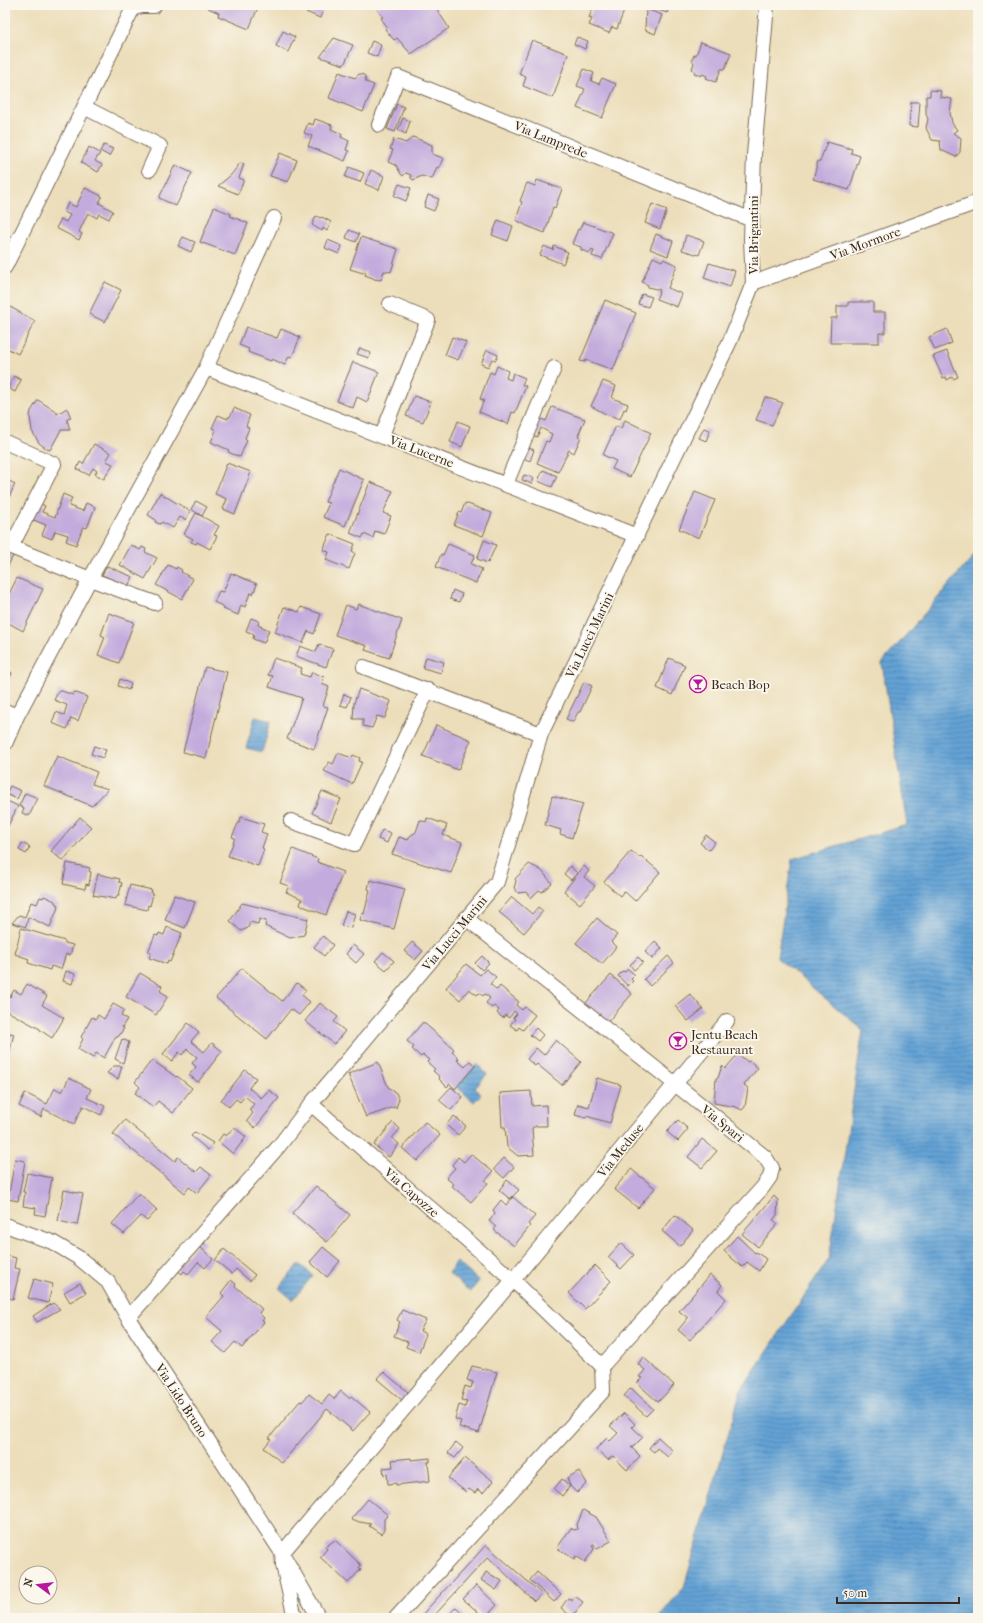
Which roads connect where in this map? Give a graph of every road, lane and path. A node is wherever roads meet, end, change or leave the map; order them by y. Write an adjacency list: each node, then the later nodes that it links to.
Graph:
1 (767, 5): 8 (street, Via Brigantini)
2 (154, 6): 3 (street)
3 (84, 107): 5 (street); 9 (street)
4 (379, 125): 8 (street, Via Lamprede)
5 (149, 170)
6 (978, 202): 10 (street, Via Mormore)
7 (274, 218): 12 (street)
8 (752, 220): 10 (street, Via Brigantini)
9 (5, 267)
10 (753, 283): 17 (street, Via Brigantini)
11 (390, 304): 14 (street)
12 (206, 368): 14 (street, Via Lucerne); 18 (street)
13 (554, 368): 16 (street)
14 (382, 435): 16 (street, Via Lucerne)
15 (5, 442): 18 (street)
16 (506, 484): 17 (street, Via Lucerne)
17 (637, 536): 23 (street, Via Lucci Marini)
18 (90, 579): 19 (street); 22 (street)
19 (155, 603)
20 (364, 667): 21 (street)
21 (428, 690): 23 (street); 25 (street)
22 (11, 714): 24 (street)
23 (541, 734): 26 (street, Via Lucci Marini)
24 (5, 744)
25 (290, 821)
26 (466, 918): 28 (street, Via Spari); 29 (street, Via Lucci Marini)
27 (727, 1021): 28 (street, Via Meduse)
28 (674, 1083): 31 (street, Via Meduse); 33 (street, Via Spari)
29 (312, 1104): 31 (street, Via Capozze); 32 (street, Via Lucci Marini)
30 (5, 1225): 32 (street, Via Lido Bruno)
31 (513, 1280): 33 (street, Via Capozze); 34 (street, Via Meduse)
32 (128, 1318): 34 (street, Via Lido Bruno)
33 (602, 1366): 37 (street)
34 (282, 1553): 35 (street); 36 (street, Via Lido Bruno)
35 (295, 1618)
36 (319, 1618)
37 (396, 1618)

